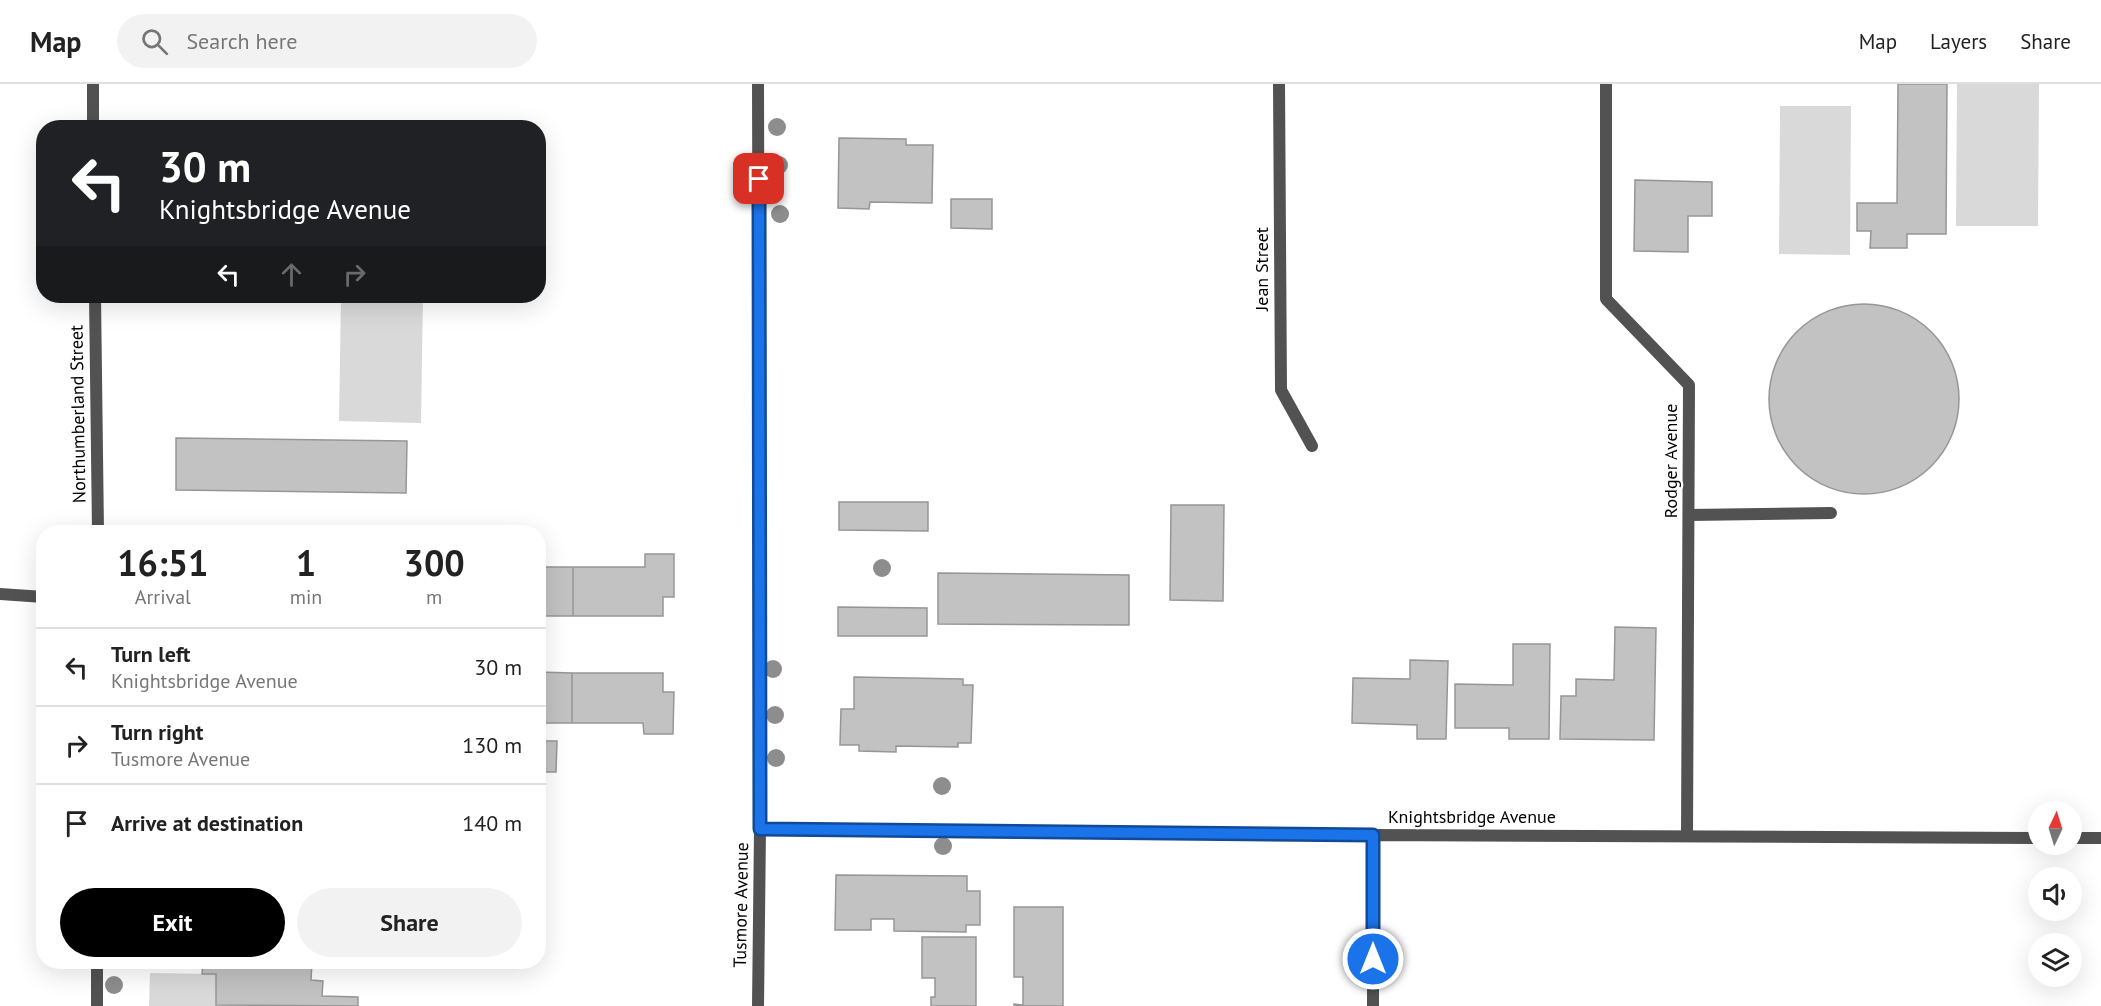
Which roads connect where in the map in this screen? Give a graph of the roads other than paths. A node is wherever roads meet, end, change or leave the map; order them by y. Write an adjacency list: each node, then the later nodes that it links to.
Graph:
1 (93, 84): 5 (street)
2 (759, 84): 13 (street, Tusmore Avenue)
3 (1279, 84): 7 (street, Jean Street)
4 (1606, 84): 9 (street, Rodger Avenue)
5 (93, 120)
6 (95, 303): 10 (street, Northumberland Street)
7 (1312, 446)
8 (1831, 513): 9 (street)
9 (1689, 515): 15 (street, Rodger Avenue)
10 (98, 525)
11 (0, 594): 12 (street)
12 (36, 596)
13 (760, 829): 14 (street, Knightsbridge Avenue); 21 (street, Tusmore Avenue)
14 (1373, 835): 15 (street, Knightsbridge Avenue); 22 (street)
15 (1687, 836): 16 (street, Knightsbridge Avenue)
16 (2028, 838)
17 (2082, 838): 18 (street)
18 (2101, 838)
19 (97, 969): 20 (street)
20 (97, 1006)
21 (758, 1006)
22 (1373, 1006)

